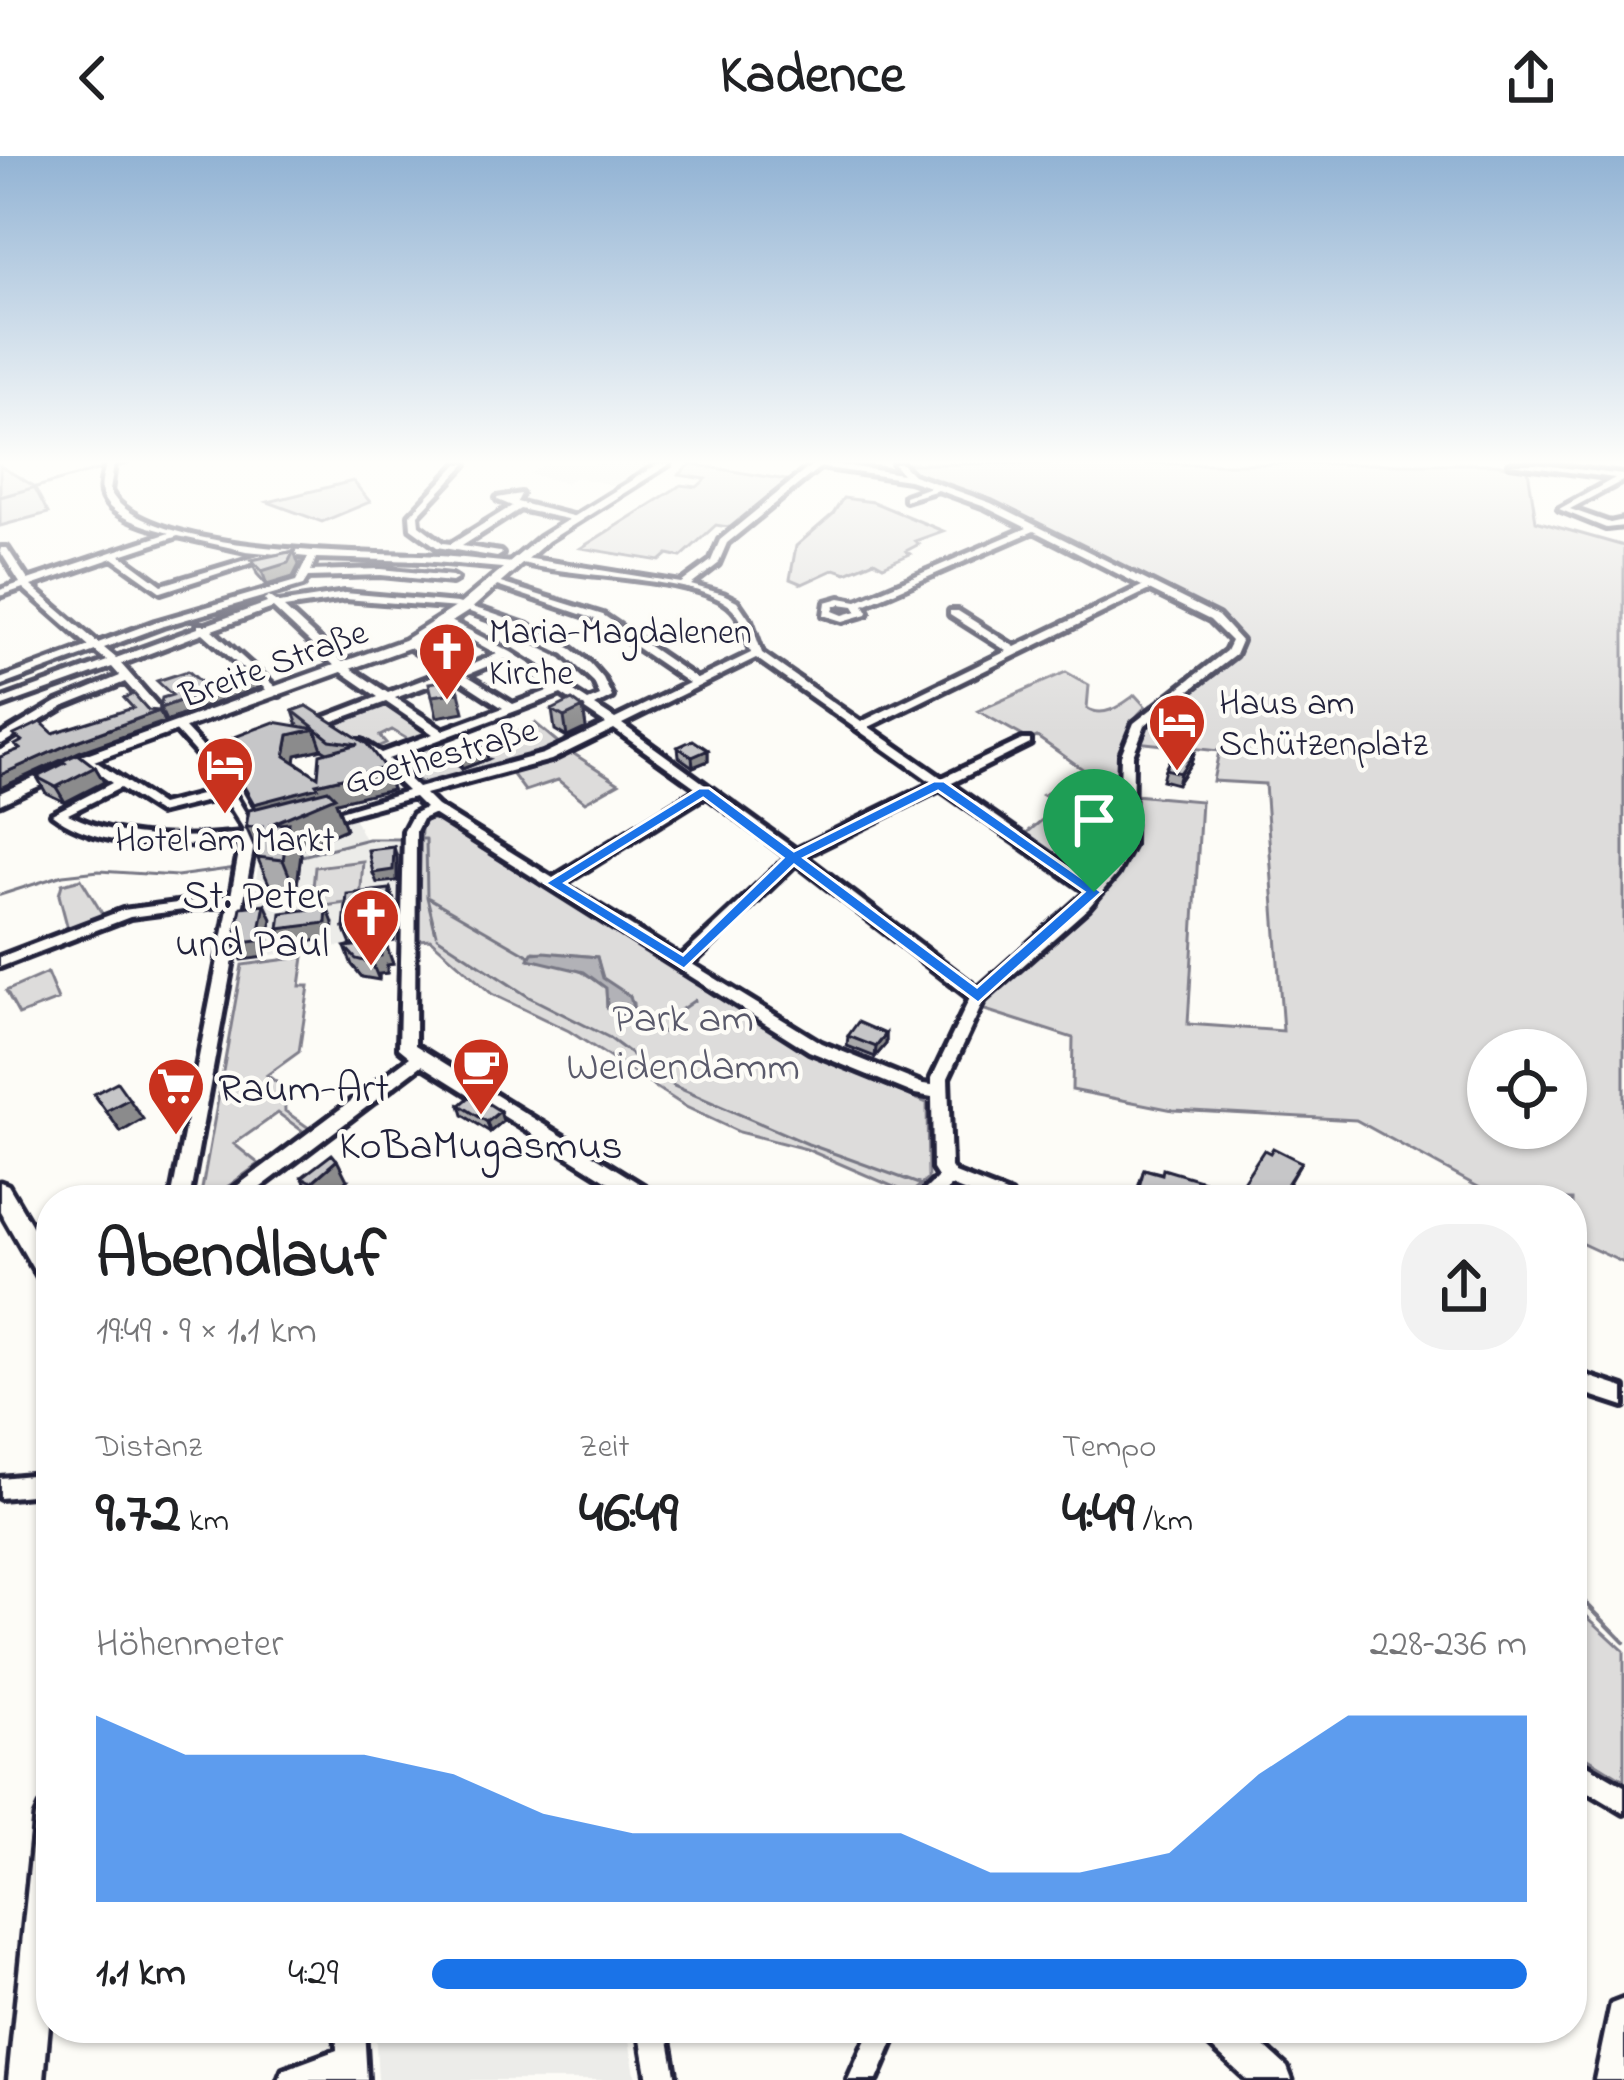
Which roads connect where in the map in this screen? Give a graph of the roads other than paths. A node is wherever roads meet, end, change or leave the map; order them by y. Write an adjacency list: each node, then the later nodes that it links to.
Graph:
1 (7, 554): 16 (street)
2 (119, 554): 9 (street)
3 (271, 554): 9 (street); 10 (street)
4 (485, 554): 11 (street)
5 (528, 554): 11 (main road, Breite Straße)
6 (718, 554): 15 (street)
7 (975, 554): 20 (street)
8 (1085, 554): 17 (street)
9 (115, 555): 16 (street)
10 (312, 558): 11 (street); 12 (street)
11 (518, 561): 14 (main road, Breite Straße); 15 (street)
12 (306, 574): 13 (street); 19 (street)
13 (452, 579)
14 (494, 582): 21 (main road, Breite Straße); 35 (street)
15 (684, 585): 29 (street)
16 (28, 586): 18 (street); 26 (street)
17 (1149, 586): 27 (street); 65 (street)
18 (0, 593)
19 (272, 601): 21 (street); 24 (street); 26 (street); 31 (street)
20 (859, 604)
21 (460, 607): 23 (main road, Breite Straße); 40 (street)
22 (954, 614): 27 (street)
23 (446, 621): 25 (main road, Breite Straße); 28 (street)
24 (202, 627): 30 (street); 37 (street)
25 (409, 643): 31 (main road, Breite Straße); 32 (street)
26 (96, 647): 30 (street); 34 (street)
27 (1015, 652): 46 (street)
28 (507, 654): 32 (street); 36 (street)
29 (757, 654): 35 (street, Goethestraße); 46 (street)
30 (112, 661): 33 (street); 39 (street)
31 (343, 668): 37 (main road, Breite Straße); 38 (street)
32 (456, 673): 38 (street); 41 (street)
33 (128, 677): 43 (street); 44 (street)
34 (0, 683)
35 (697, 684): 45 (street, Goethestraße)
36 (562, 689): 40 (street); 41 (street)
37 (276, 693): 47 (main road, Breite Straße)
38 (383, 697): 48 (street); 51 (street)
39 (0, 704)
40 (585, 706): 45 (street)
41 (513, 709): 48 (street)
42 (0, 715): 44 (street)
43 (160, 715)
44 (25, 725): 49 (street)
45 (614, 725): 55 (street); 57 (street, Goethestraße)
46 (860, 727): 54 (street)
47 (175, 729): 52 (main road, Breite Straße); 56 (street)
48 (441, 734): 51 (street)
49 (0, 741)
50 (1026, 742): 54 (street)
51 (380, 758): 57 (street)
52 (86, 760): 53 (street); 58 (main road, Breite Straße)
53 (121, 783): 56 (street); 62 (street)
54 (939, 784): 63 (street); 65 (street)
55 (704, 791): 63 (street); 64 (street)
56 (228, 792): 62 (street)
57 (416, 792): 59 (street); 60 (street, Goethestraße)
58 (0, 799)
59 (433, 808): 64 (street); 70 (street)
60 (308, 822)
61 (288, 828): 62 (street)
62 (250, 835): 66 (street)
63 (793, 857): 68 (street); 69 (street)
64 (554, 883): 68 (street)
65 (1094, 892): 69 (street)
66 (238, 898): 67 (street); 72 (street)
67 (0, 962)
68 (684, 963): 71 (street)
69 (978, 997): 71 (street)
70 (416, 1054): 73 (street); 74 (street)
71 (939, 1092): 75 (street)
72 (183, 1185)
73 (249, 1185)
74 (628, 1185)
75 (937, 1185)
76 (0, 1191): 77 (main road)
77 (7, 1221): 78 (main road)
78 (36, 1259)
79 (1587, 1385): 80 (street)
80 (1624, 1397)
81 (36, 1484): 82 (street)
82 (0, 1487)
83 (1587, 1777): 84 (street)
84 (1624, 1800)
85 (36, 1975): 91 (main road)
86 (1624, 2017): 96 (main road)
87 (655, 2043): 93 (street)
88 (878, 2043): 94 (street)
89 (1239, 2043): 95 (main road)
90 (353, 2069): 92 (street)
91 (26, 2080)
92 (293, 2080)
93 (662, 2080)
94 (862, 2080)
95 (1274, 2080)
96 (1613, 2080)

